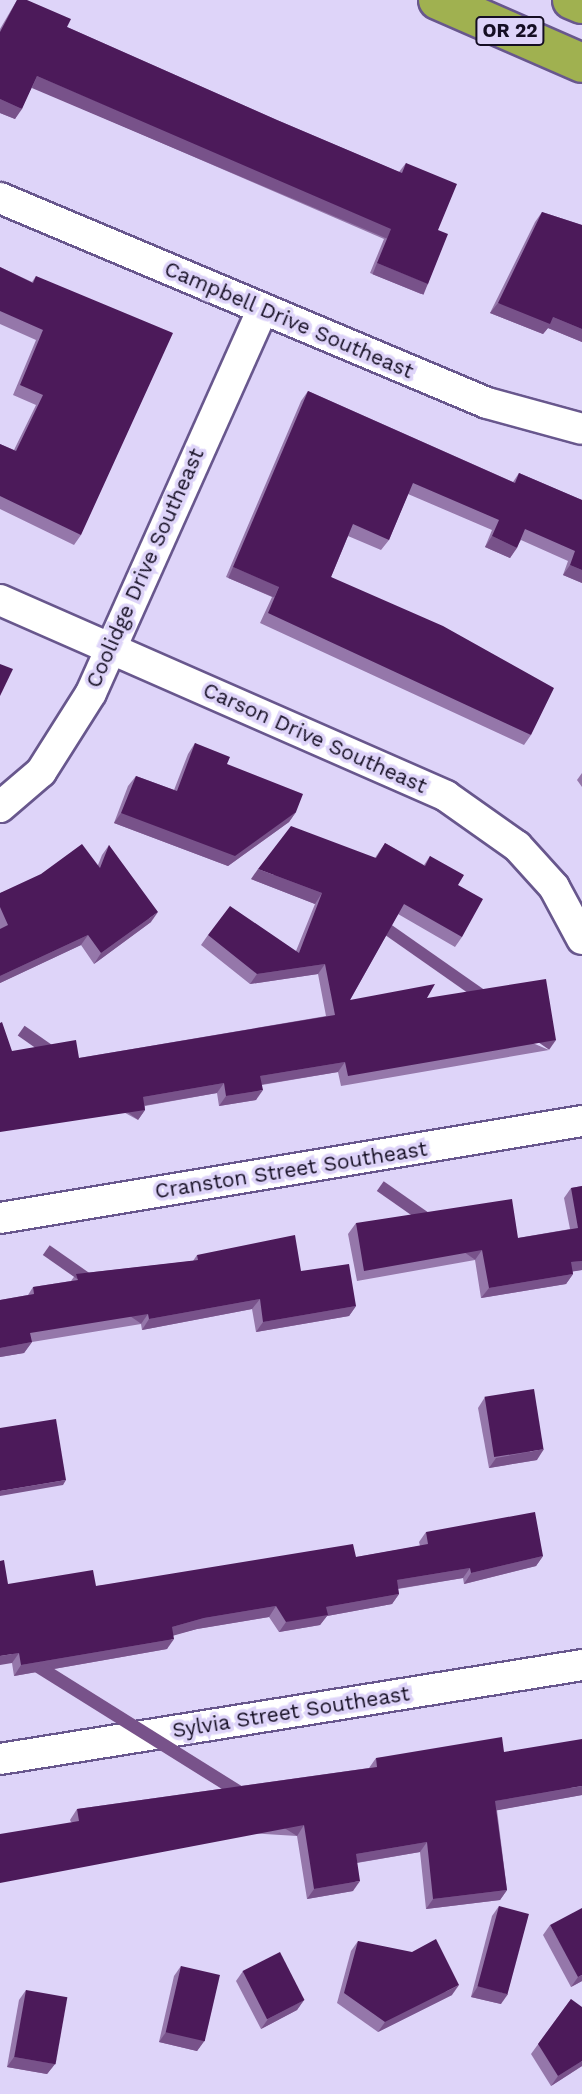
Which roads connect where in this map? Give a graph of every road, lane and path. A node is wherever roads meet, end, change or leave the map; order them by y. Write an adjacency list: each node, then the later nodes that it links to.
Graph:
1 (438, 0): 4 (highway, OR 22)
2 (572, 0): 3 (highway, OR 22)
3 (582, 5)
4 (582, 63)
5 (0, 198): 6 (street, Campbell Drive Southeast)
6 (262, 311): 7 (street, Campbell Drive Southeast); 9 (street, Coolidge Drive Southeast)
7 (582, 429)
8 (0, 600): 9 (street, Carson Drive Southeast)
9 (112, 648): 10 (street, Coolidge Drive Southeast); 11 (street, Carson Drive Southeast)
10 (0, 807)
11 (582, 939)
12 (582, 1121): 13 (street, Cranston Street Southeast)
13 (0, 1218)
14 (582, 1665): 15 (street, Sylvia Street Southeast)
15 (0, 1759)

